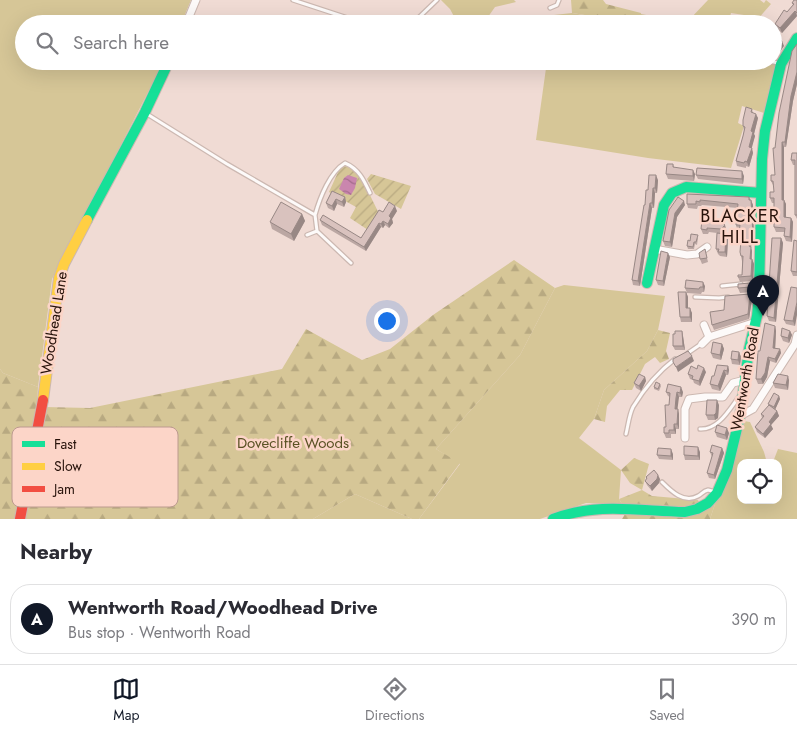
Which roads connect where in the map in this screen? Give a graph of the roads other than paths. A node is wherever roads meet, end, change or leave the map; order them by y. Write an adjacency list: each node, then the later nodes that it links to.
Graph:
1 (196, 0): 6 (street)
2 (293, 0): 7 (lane)
3 (437, 0): 8 (lane)
4 (559, 0): 5 (lane)
5 (550, 8)
6 (190, 15)
7 (339, 15)
8 (421, 15)
9 (797, 38): 10 (street, Wentworth Road)
10 (782, 64)
11 (165, 70): 13 (street, Woodhead Lane)
12 (780, 70): 15 (street, Wentworth Road)
13 (144, 112): 16 (lane); 37 (street, Woodhead Lane)
14 (370, 193): 16 (lane)
15 (761, 193): 20 (street); 24 (street, Wentworth Road)
16 (315, 215): 17 (lane)
17 (317, 231): 18 (lane); 21 (lane)
18 (307, 235)
19 (708, 247): 20 (street)
20 (654, 249): 22 (street)
21 (351, 263)
22 (647, 283)
23 (722, 286): 24 (lane)
24 (756, 292): 27 (street, Wentworth Road)
25 (695, 297): 26 (lane)
26 (734, 297)
27 (756, 322): 29 (street); 34 (street, Wentworth Road)
28 (704, 325): 29 (street)
29 (709, 336): 31 (street)
30 (797, 336): 36 (street)
31 (702, 344): 32 (lane)
32 (685, 354)
33 (680, 356): 39 (lane)
34 (745, 380): 35 (street, Wentworth Road); 40 (street)
35 (743, 392): 36 (street, Wentworth Road); 38 (lane)
36 (740, 416): 42 (street, Wentworth Road)
37 (39, 427)
38 (700, 429)
39 (626, 434)
40 (685, 438)
41 (662, 482): 42 (lane)
42 (717, 493): 43 (street, Wentworth Road)
43 (553, 519)

